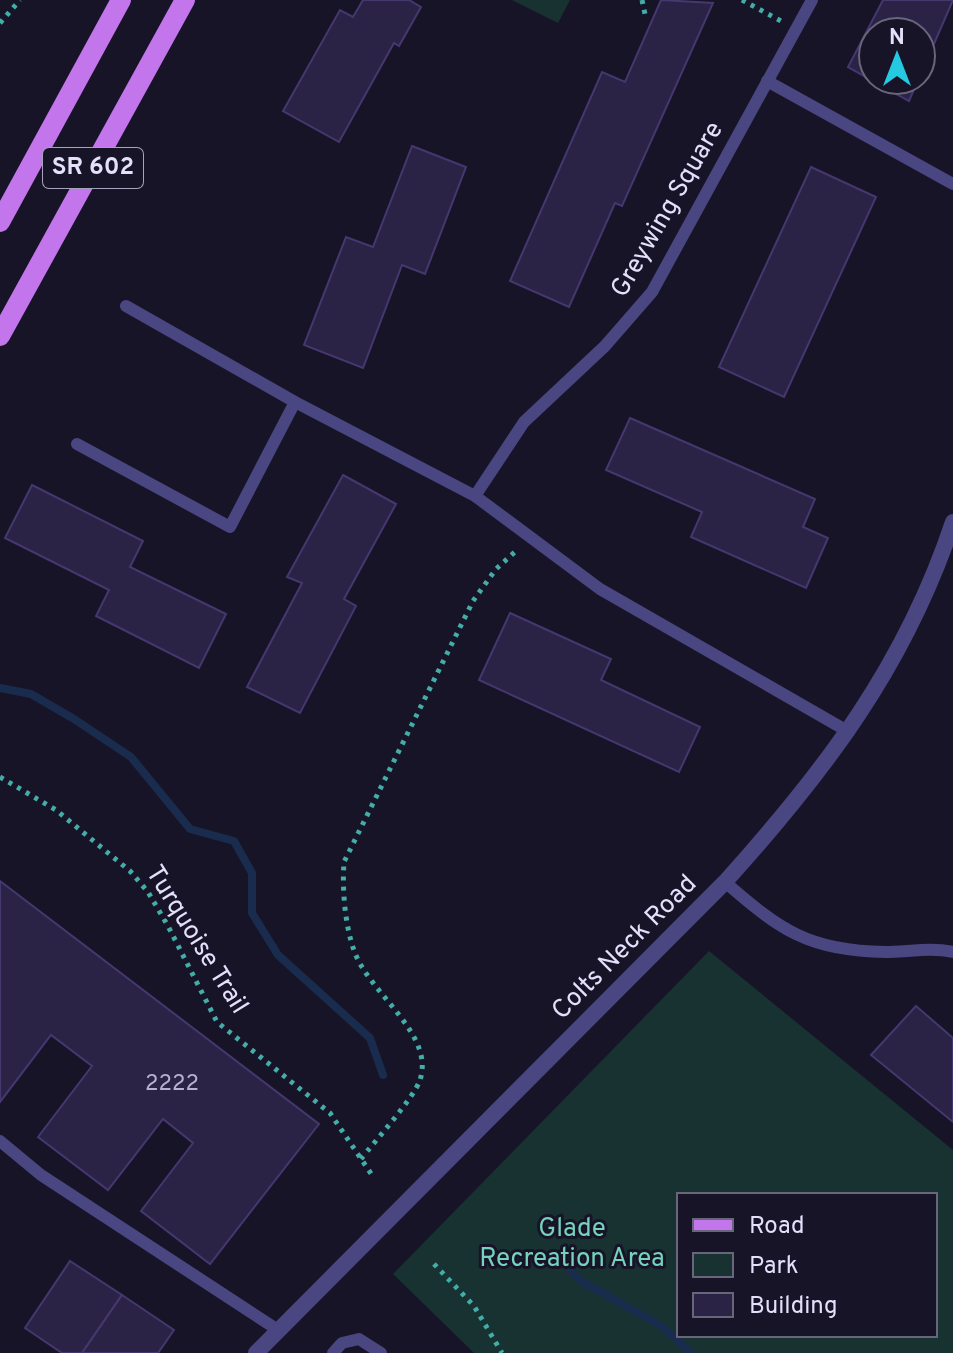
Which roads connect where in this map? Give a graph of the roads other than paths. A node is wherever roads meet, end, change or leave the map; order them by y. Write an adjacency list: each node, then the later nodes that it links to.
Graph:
1 (121, 0): 6 (main road, SR 602)
2 (185, 0): 8 (main road, SR 602)
3 (812, 0): 4 (lane, Greywing Square)
4 (767, 81): 5 (lane); 11 (lane, Greywing Square)
5 (953, 184)
6 (0, 222)
7 (126, 306): 9 (lane)
8 (0, 336)
9 (295, 402): 10 (lane); 11 (lane)
10 (77, 444)
11 (475, 496): 13 (lane)
12 (953, 522): 13 (street, Colts Neck Road)
13 (849, 732): 14 (street, Colts Neck Road)
14 (725, 882): 15 (lane); 17 (street, Colts Neck Road)
15 (953, 952)
16 (0, 1141): 17 (lane)
17 (278, 1330): 18 (street, Colts Neck Road)
18 (256, 1353)
19 (333, 1353): 20 (lane)
20 (381, 1353)

